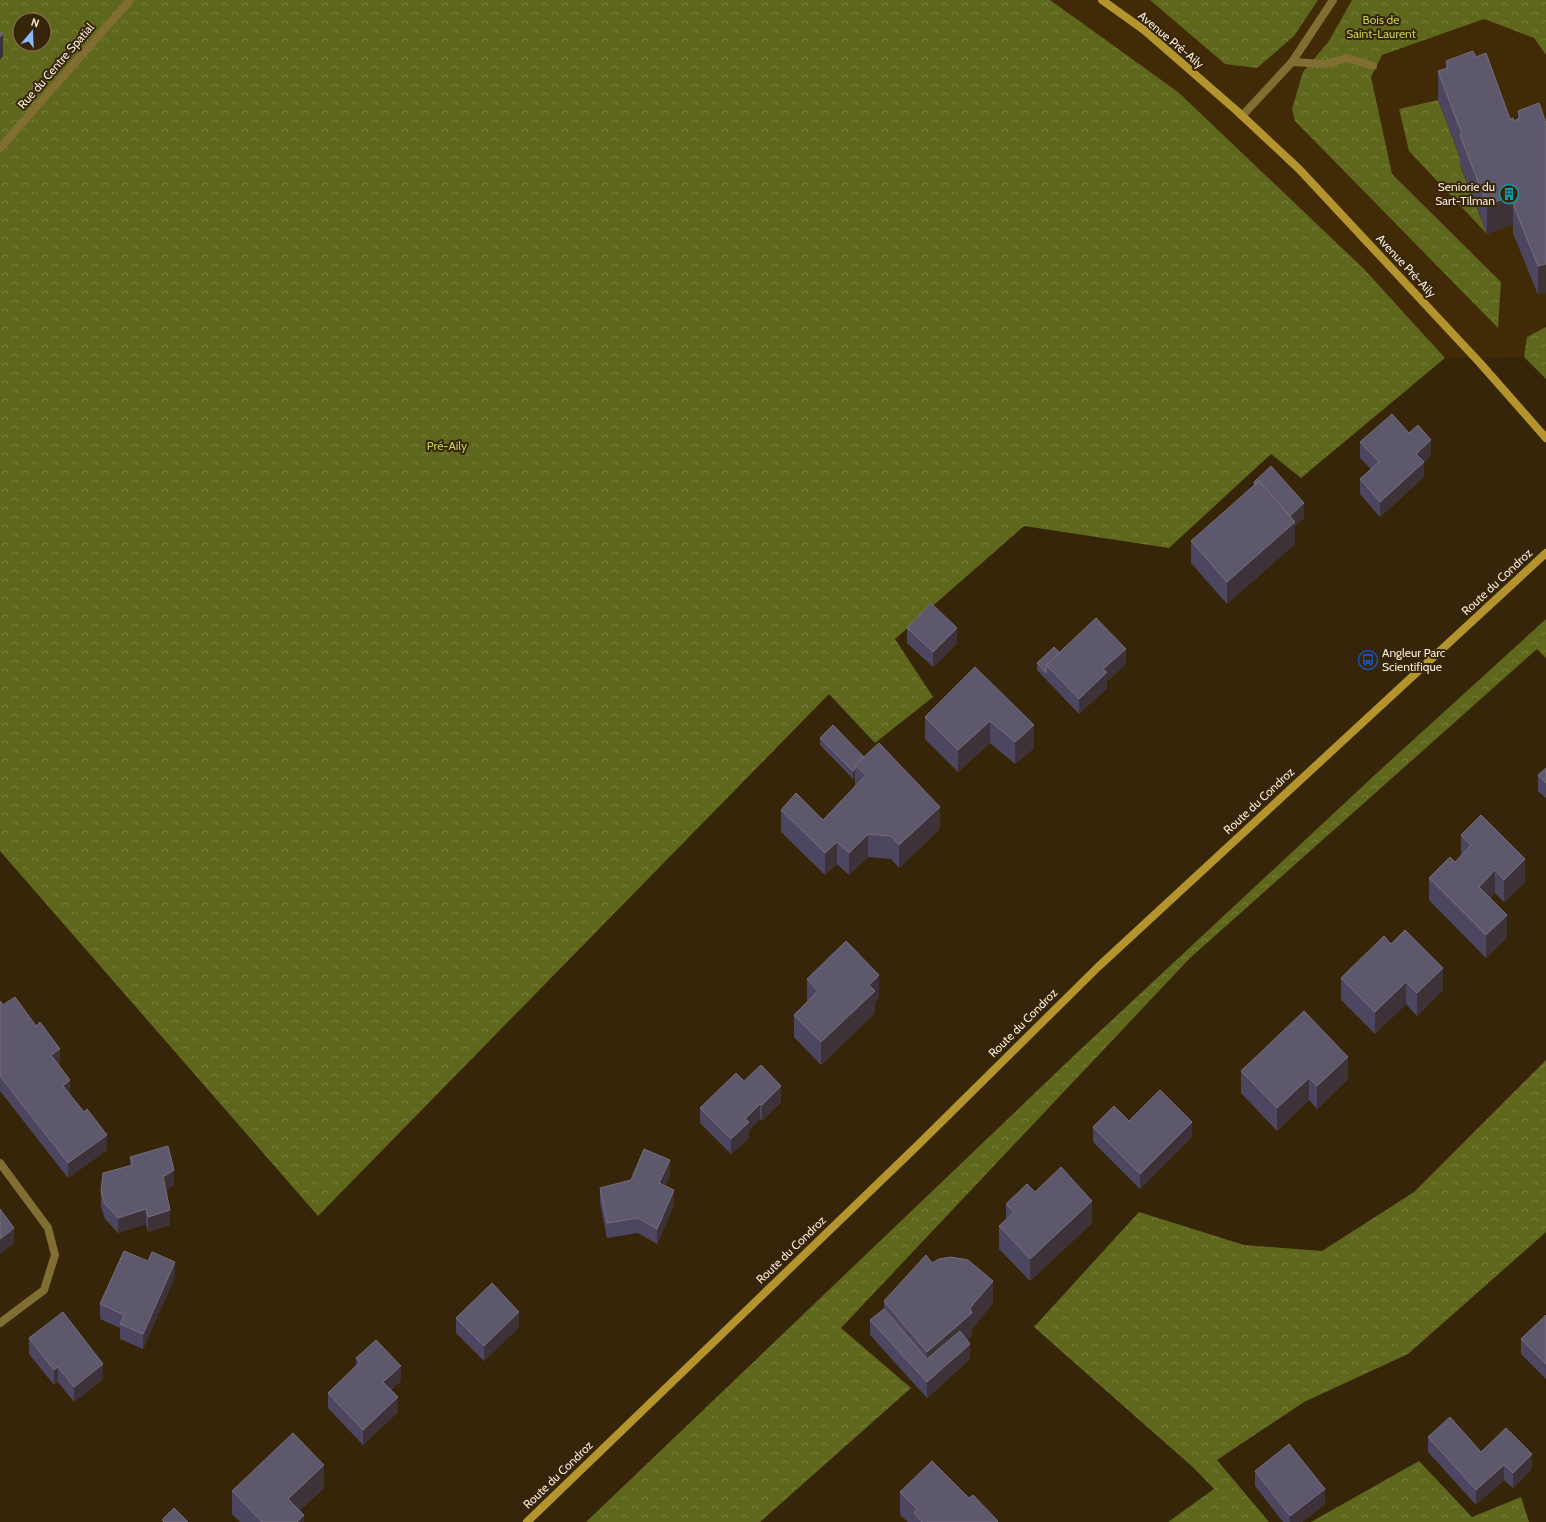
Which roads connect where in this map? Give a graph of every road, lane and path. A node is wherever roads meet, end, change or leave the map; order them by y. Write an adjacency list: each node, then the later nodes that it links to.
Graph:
1 (130, 0): 7 (street, Rue du Centre Spatial)
2 (1102, 0): 6 (main road, Avenue Pré-Aily)
3 (1333, 0): 4 (street)
4 (1292, 62): 5 (street); 6 (street)
5 (1373, 66)
6 (1242, 116): 8 (main road, Avenue Pré-Aily)
7 (0, 148)
8 (1546, 438)
9 (1546, 553): 12 (main road, Route du Condroz)
10 (0, 1163): 11 (street)
11 (0, 1323)
12 (527, 1522)

